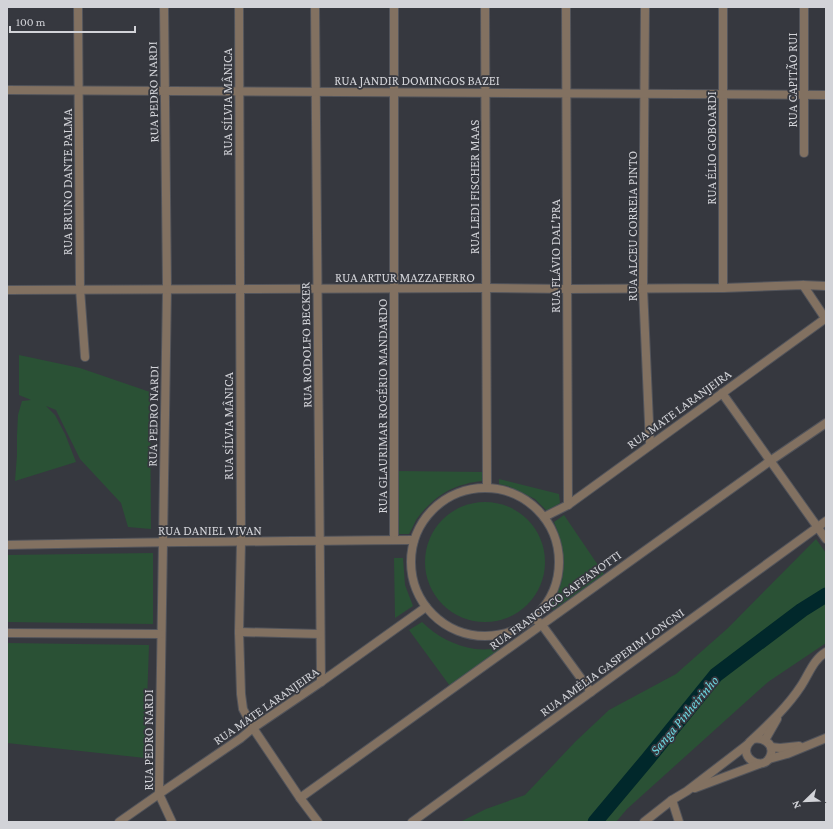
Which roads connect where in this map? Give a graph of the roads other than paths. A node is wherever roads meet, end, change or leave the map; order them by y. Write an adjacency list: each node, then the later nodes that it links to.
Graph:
1 (78, 7): 12 (street, RUA BRUNO DANTE PALMA)
2 (164, 7): 13 (street, RUA PEDRO NARDI)
3 (239, 7): 14 (street, RUA SÍLVIA MÂNICA)
4 (315, 7): 15 (street, RUA RODOLFO BECKER)
5 (394, 7): 16 (street, RUA GLAURIMAR ROGÉRIO MANDARDO)
6 (484, 7): 17 (street, RUA LEDI FISCHER MAAS)
7 (566, 7): 20 (street, RUA FLÁVIO DAL'PRA)
8 (645, 7): 18 (street, RUA ALCEU CORREIA PINTO)
9 (723, 7): 19 (street, RUA ÉLIO GOBOARDI)
10 (804, 7): 21 (street, RUA CAPITÃO RUI)
11 (7, 90): 12 (street, RUA JANDIR DOMINGOS BAZEI)
12 (78, 90): 13 (street, RUA JANDIR DOMINGOS BAZEI); 35 (street, RUA BRUNO DANTE PALMA)
13 (165, 91): 14 (street, RUA JANDIR DOMINGOS BAZEI); 29 (street, RUA PEDRO NARDI)
14 (239, 91): 15 (street, RUA JANDIR DOMINGOS BAZEI); 30 (street, RUA SÍLVIA MÂNICA)
15 (316, 92): 16 (street, RUA JANDIR DOMINGOS BAZEI); 31 (street, RUA RODOLFO BECKER)
16 (394, 92): 17 (street, RUA JANDIR DOMINGOS BAZEI); 32 (street, RUA GLAURIMAR ROGÉRIO MANDARDO)
17 (485, 92): 20 (street, RUA JANDIR DOMINGOS BAZEI); 26 (street, RUA LEDI FISCHER MAAS)
18 (644, 93): 19 (street, RUA JANDIR DOMINGOS BAZEI); 20 (street, RUA JANDIR DOMINGOS BAZEI); 27 (street, RUA ALCEU CORREIA PINTO)
19 (723, 93): 21 (street, RUA JANDIR DOMINGOS BAZEI); 28 (street, RUA ÉLIO GOBOARDI)
20 (566, 94): 33 (street, RUA FLÁVIO DAL'PRA)
21 (804, 95): 22 (street, RUA JANDIR DOMINGOS BAZEI); 23 (street, RUA CAPITÃO RUI)
22 (826, 95)
23 (804, 153)
24 (803, 285): 25 (street, RUA ARTUR MAZZAFERRO); 28 (street, RUA ARTUR MAZZAFERRO); 36 (street)
25 (826, 286)
26 (486, 288): 32 (street, RUA ARTUR MAZZAFERRO); 33 (street, RUA ARTUR MAZZAFERRO); 42 (street, RUA LEDI FISCHER MAAS)
27 (643, 288): 28 (street, RUA ARTUR MAZZAFERRO); 33 (street, RUA ARTUR MAZZAFERRO); 40 (street, RUA ALCEU CORREIA PINTO)
28 (723, 288)
29 (167, 289): 30 (street, RUA ARTUR MAZZAFERRO); 35 (street, RUA ARTUR MAZZAFERRO); 51 (street, RUA PEDRO NARDI)
30 (240, 289): 31 (street, RUA ARTUR MAZZAFERRO); 52 (street, RUA SÍLVIA MÂNICA)
31 (317, 289): 32 (street, RUA ARTUR MAZZAFERRO); 50 (street, RUA RODOLFO BECKER)
32 (394, 289): 48 (street, RUA GLAURIMAR ROGÉRIO MANDARDO)
33 (567, 289): 43 (street, RUA FLÁVIO DAL'PRA)
34 (7, 290): 35 (street, RUA ARTUR MAZZAFERRO)
35 (80, 290): 37 (street, RUA BRUNO DANTE PALMA)
36 (826, 318): 38 (street, RUA MATE LARANJEIRA)
37 (85, 357)
38 (722, 393): 40 (street, RUA MATE LARANJEIRA); 41 (street)
39 (826, 423): 41 (street, RUA FRANCISCO SAFFANOTTI)
40 (650, 445): 43 (street, RUA MATE LARANJEIRA)
41 (770, 461): 46 (street); 56 (street, RUA FRANCISCO SAFFANOTTI)
42 (487, 487): 44 (street); 49 (street)
43 (568, 504): 44 (street, RUA MATE LARANJEIRA)
44 (544, 517): 55 (street)
45 (826, 521): 46 (street, RUA AMÉLIA GASPERIM LONGNI)
46 (818, 527): 47 (street); 63 (street, RUA AMÉLIA GASPERIM LONGNI)
47 (826, 539)
48 (394, 540): 49 (street, RUA DANIEL VIVAN); 50 (street, RUA DANIEL VIVAN)
49 (414, 540): 54 (street)
50 (320, 541): 52 (street, RUA DANIEL VIVAN); 60 (street, RUA RODOLFO BECKER)
51 (162, 542): 52 (street, RUA DANIEL VIVAN); 53 (street, RUA DANIEL VIVAN); 59 (street, RUA PEDRO NARDI)
52 (241, 542): 58 (street, RUA SÍLVIA MÂNICA)
53 (7, 545)
54 (426, 607): 55 (street); 62 (street, RUA MATE LARANJEIRA)
55 (534, 618): 56 (street)
56 (542, 625): 63 (street); 74 (street, RUA FRANCISCO SAFFANOTTI)
57 (7, 632): 59 (street)
58 (239, 632): 60 (street); 65 (street, RUA SÍLVIA MÂNICA)
59 (161, 634): 73 (street, RUA PEDRO NARDI)
60 (320, 634): 62 (street, RUA RODOLFO BECKER)
61 (826, 652): 64 (street)
62 (321, 682): 65 (street, RUA MATE LARANJEIRA)
63 (591, 692): 79 (street, RUA AMÉLIA GASPERIM LONGNI)
64 (781, 711): 67 (street); 68 (street)
65 (253, 728): 73 (street, RUA MATE LARANJEIRA); 74 (street, RUA SÍLVIA MÂNICA)
66 (826, 738): 69 (street)
67 (750, 742): 68 (street); 71 (street); 72 (street)
68 (768, 743): 69 (street); 70 (street)
69 (812, 744): 70 (street)
70 (769, 759): 71 (street)
71 (759, 764): 72 (street)
72 (687, 791): 75 (street)
73 (159, 794): 76 (street, RUA MATE LARANJEIRA); 77 (street, RUA PEDRO NARDI)
74 (300, 798): 78 (street, RUA SÍLVIA MÂNICA)
75 (672, 800): 80 (street); 81 (street)
76 (119, 822)
77 (172, 822)
78 (318, 822)
79 (412, 822)
80 (644, 822)
81 (679, 822)

